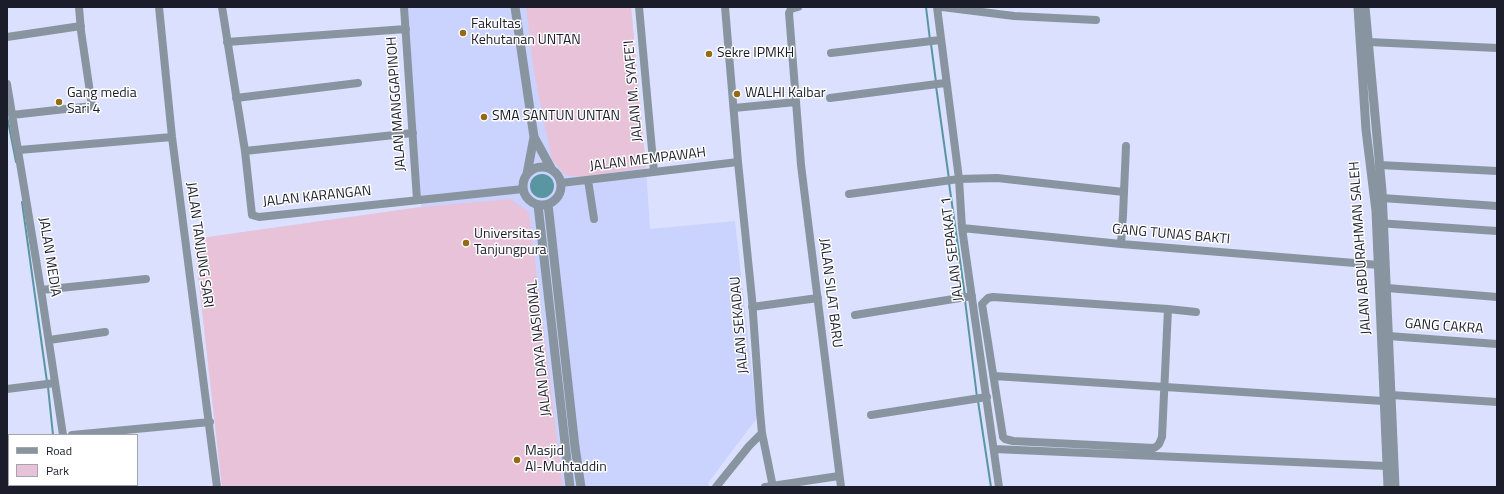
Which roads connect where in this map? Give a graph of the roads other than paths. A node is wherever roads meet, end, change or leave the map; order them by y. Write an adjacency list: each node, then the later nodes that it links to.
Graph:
1 (79, 7): 14 (street)
2 (159, 7): 31 (street, JALAN TANJUNG SARI)
3 (222, 7): 18 (street, JALAN KARANGAN)
4 (404, 7): 15 (street, JALAN MANGGAPINOH)
5 (515, 7): 32 (street)
6 (639, 7): 40 (street, JALAN M. SYAFE'I)
7 (725, 7): 28 (street, JALAN SEKADAU)
8 (798, 7): 27 (street, JALAN SILAT BARU)
9 (936, 7): 17 (street, JALAN SEPAKAT 1)
10 (942, 7): 13 (street)
11 (1358, 7): 54 (street, JALAN ABDURAHMAN SALEH)
12 (1365, 7): 19 (street, JALAN ABDURAHMAN SALEH)
13 (1096, 20)
14 (81, 26): 16 (street); 29 (street)
15 (406, 29): 18 (street); 30 (street, JALAN MANGGAPINOH)
16 (7, 37)
17 (933, 41): 21 (street); 24 (street, JALAN SEPAKAT 1)
18 (227, 42): 25 (street, JALAN KARANGAN)
19 (1369, 42): 20 (street); 37 (street, JALAN ABDURAHMAN SALEH)
20 (1497, 48)
21 (831, 53)
22 (358, 83): 25 (street)
23 (7, 84): 29 (street, JALAN MEDIA)
24 (943, 84): 26 (street); 43 (street, JALAN SEPAKAT 1)
25 (236, 98): 35 (street, JALAN KARANGAN)
26 (830, 98)
27 (796, 102): 28 (street); 62 (street, JALAN SILAT BARU)
28 (734, 108): 36 (street, JALAN SEKADAU)
29 (12, 115): 34 (street, JALAN MEDIA)
30 (412, 133): 35 (street); 49 (street, JALAN MANGGAPINOH)
31 (172, 137): 34 (street); 82 (street, JALAN TANJUNG SARI)
32 (534, 137): 38 (street); 41 (street)
33 (1126, 146): 46 (street)
34 (19, 150): 61 (street, JALAN MEDIA)
35 (245, 152): 49 (street, JALAN KARANGAN)
36 (738, 162): 40 (street, JALAN MEMPAWAH); 65 (street, JALAN SEKADAU)
37 (1379, 165): 39 (street); 48 (street, JALAN ABDURAHMAN SALEH)
38 (552, 170): 41 (street); 44 (street)
39 (1497, 171)
40 (654, 172): 42 (street, JALAN MEMPAWAH)
41 (527, 174): 45 (street)
42 (588, 180): 44 (street, JALAN MEMPAWAH); 53 (street)
43 (952, 181): 46 (street); 47 (street); 55 (street, JALAN SEPAKAT 1)
44 (561, 183): 50 (street)
45 (523, 189): 49 (street, JALAN KARANGAN); 51 (street)
46 (1124, 192): 57 (street)
47 (849, 194)
48 (1382, 198): 52 (street); 54 (street, JALAN ABDURAHMAN SALEH)
49 (416, 200)
50 (548, 204): 51 (street); 86 (street)
51 (538, 205): 86 (street, JALAN DAYA NASIONAL)
52 (1497, 206)
53 (594, 219)
54 (1380, 223): 56 (street); 58 (street, JALAN ABDURAHMAN SALEH); 60 (street, JALAN ABDURAHMAN SALEH)
55 (962, 228): 57 (street, GANG TUNAS BAKTI); 63 (street, JALAN SEPAKAT 1)
56 (1497, 232)
57 (1121, 244): 58 (street, GANG TUNAS BAKTI)
58 (1379, 265): 79 (street, JALAN ABDURAHMAN SALEH)
59 (146, 279): 61 (street)
60 (1387, 288): 64 (street); 70 (street, JALAN ABDURAHMAN SALEH)
61 (41, 290): 71 (street, JALAN MEDIA)
62 (818, 298): 65 (street); 90 (street, JALAN SILAT BARU)
63 (966, 298): 68 (street); 78 (street, JALAN SEPAKAT 1)
64 (1497, 298)
65 (752, 307): 83 (street, JALAN SEKADAU)
66 (1168, 309): 67 (street); 73 (street); 75 (street)
67 (1196, 312)
68 (855, 315)
69 (105, 332): 71 (street)
70 (1388, 336): 72 (street, GANG CAKRA); 77 (street, JALAN ABDURAHMAN SALEH)
71 (49, 340): 74 (street, JALAN MEDIA)
72 (1497, 344)
73 (994, 376): 75 (street); 75 (street)
74 (55, 383): 76 (street); 84 (street, JALAN MEDIA)
75 (1164, 388): 79 (street)
76 (7, 389)
77 (1391, 395): 80 (street); 99 (street, JALAN ABDURAHMAN SALEH)
78 (984, 398): 81 (street); 87 (street, JALAN SEPAKAT 1)
79 (1383, 401): 88 (street, JALAN ABDURAHMAN SALEH)
80 (1497, 402)
81 (871, 415)
82 (210, 422): 85 (street); 91 (street, JALAN TANJUNG SARI)
83 (762, 433): 94 (street); 95 (street, JALAN SEKADAU)
84 (63, 434)
85 (83, 434)
86 (570, 447): 89 (street, JALAN DAYA NASIONAL)
87 (994, 449): 88 (street); 97 (street, JALAN SEPAKAT 1)
88 (1386, 466): 98 (street, JALAN ABDURAHMAN SALEH)
89 (573, 468): 92 (street, JALAN DAYA NASIONAL); 93 (street)
90 (839, 476): 95 (street, JALAN SEKADAU); 96 (street, JALAN SILAT BARU)
91 (217, 487)
92 (570, 487)
93 (581, 487)
94 (716, 487)
95 (770, 487)
96 (841, 487)
97 (999, 487)
98 (1388, 487)
99 (1395, 487)

